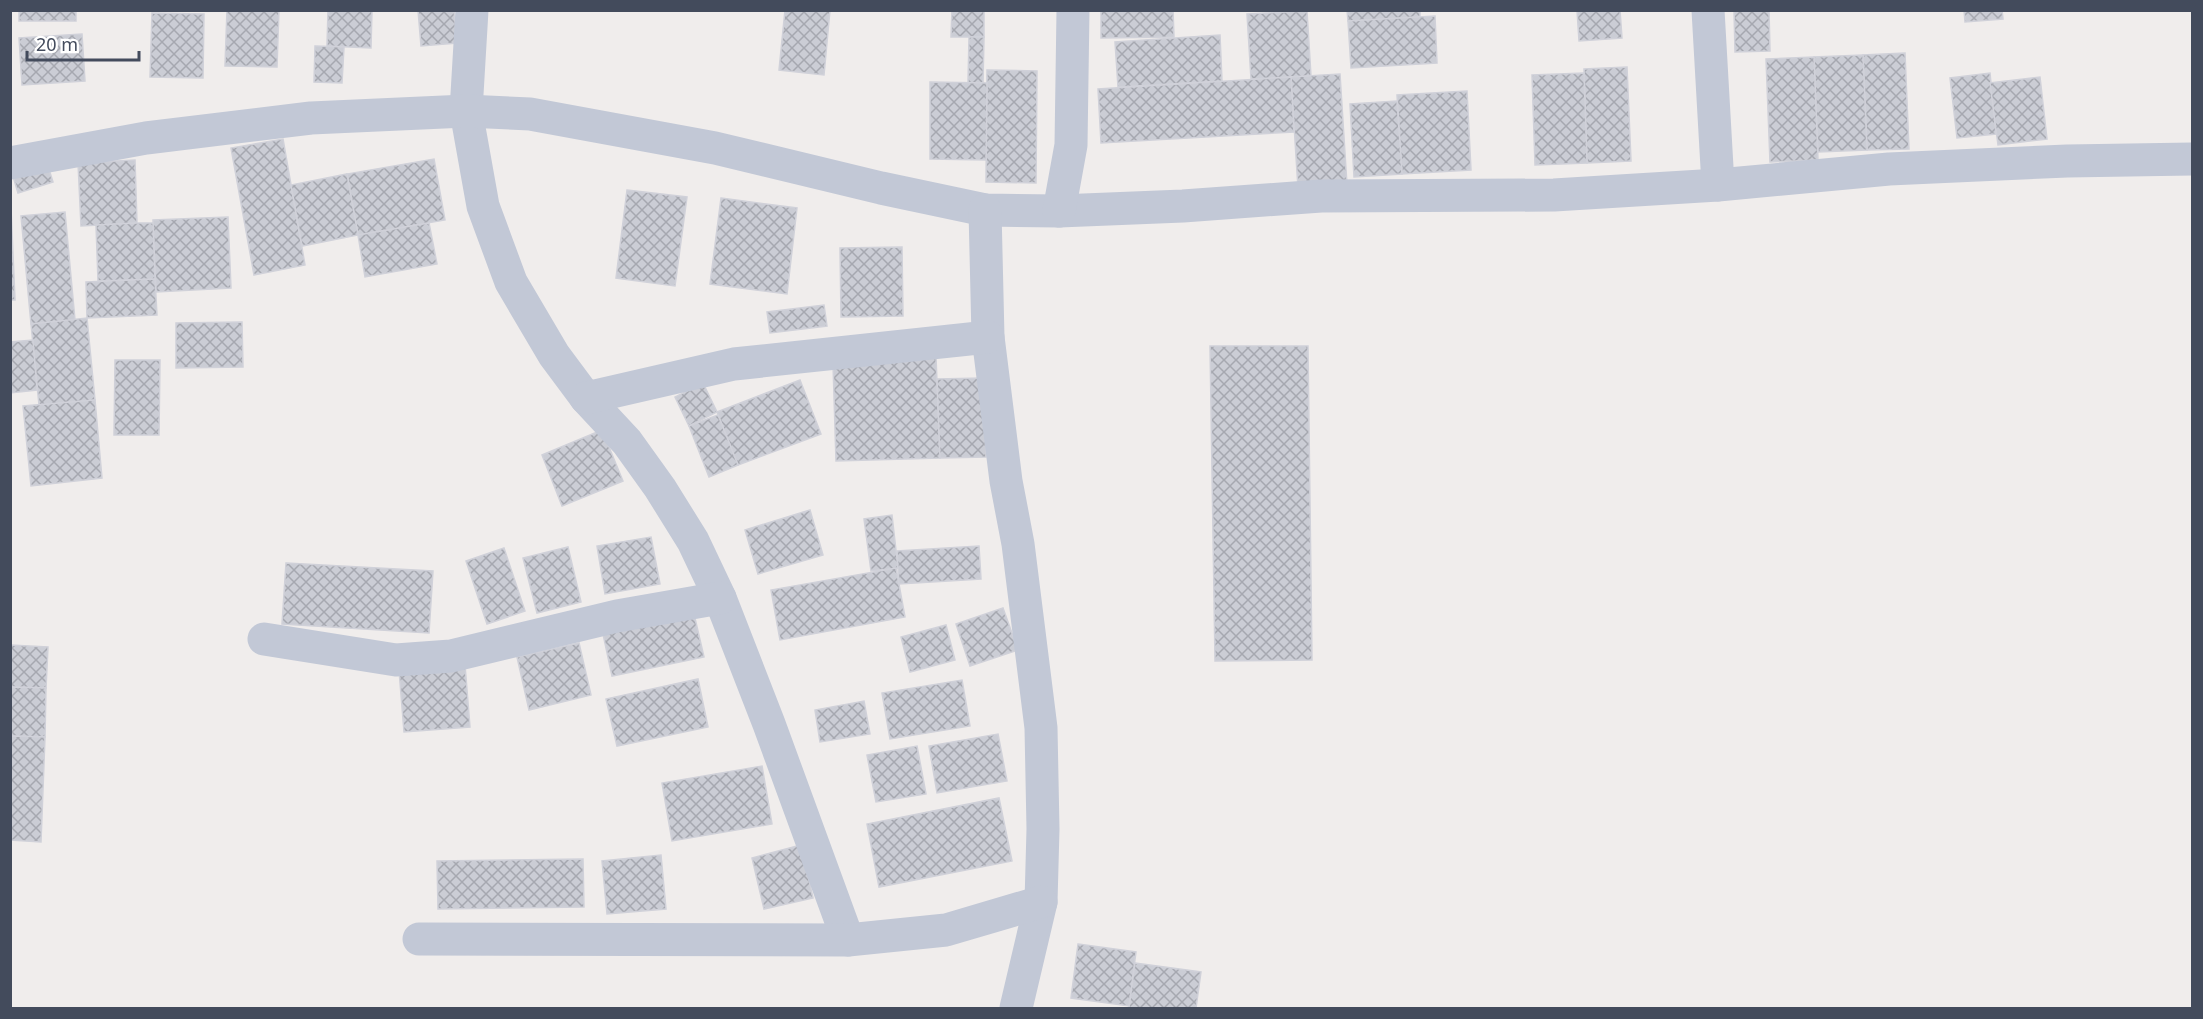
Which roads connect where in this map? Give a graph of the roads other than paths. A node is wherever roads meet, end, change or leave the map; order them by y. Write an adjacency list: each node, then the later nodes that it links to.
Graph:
1 (472, 10): 4 (street)
2 (1073, 10): 9 (street)
3 (1708, 10): 7 (street)
4 (466, 111): 6 (street); 8 (street); 11 (street)
5 (2193, 159): 7 (street)
6 (10, 164)
7 (1718, 184): 9 (street)
8 (985, 210): 9 (street); 10 (street)
9 (1059, 211)
10 (988, 337): 11 (street); 14 (street)
11 (585, 398): 12 (street)
12 (720, 598): 13 (street); 16 (street)
13 (264, 639)
14 (1041, 902): 16 (street); 17 (street)
15 (419, 939): 16 (street)
16 (848, 940)
17 (1016, 1008)

